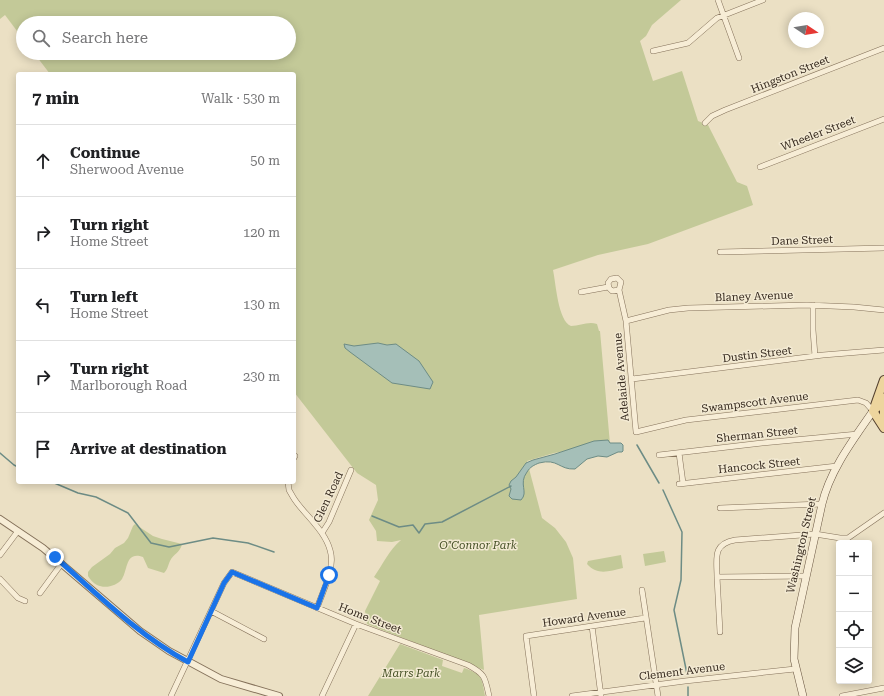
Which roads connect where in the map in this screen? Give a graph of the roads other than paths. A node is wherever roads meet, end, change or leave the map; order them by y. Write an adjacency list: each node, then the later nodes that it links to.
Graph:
1 (718, 0): 3 (street)
2 (762, 0): 3 (street)
3 (724, 15): 5 (street); 6 (street)
4 (884, 48): 8 (street, Hingston Street)
5 (653, 51)
6 (739, 58)
7 (884, 119): 9 (street, Wheeler Street)
8 (705, 123)
9 (760, 167)
10 (884, 248): 11 (street, Dane Street)
11 (720, 252)
12 (608, 287): 13 (street); 13 (street); 14 (street)
13 (619, 290): 17 (street, Adelaide Avenue)
14 (581, 292)
15 (813, 305): 16 (street, Blaney Avenue); 17 (street, Blaney Avenue); 19 (street)
16 (884, 310)
17 (626, 321): 20 (street, Adelaide Avenue)
18 (884, 350): 19 (street, Dustin Street)
19 (816, 356): 20 (street, Dustin Street)
20 (632, 379): 27 (street, Adelaide Avenue)
21 (884, 380): 24 (main road, Washington Street)
22 (884, 398): 24 (main road, Washington Street)
23 (884, 410): 25 (main road)
24 (873, 411): 26 (main road); 27 (street, Swampscott Avenue); 28 (main road, Washington Street)
25 (884, 418)
26 (884, 428)
27 (636, 432)
28 (858, 434): 29 (street, Sherman Street); 31 (main road, Washington Street)
29 (679, 453): 30 (street, Sherman Street); 31 (street, Hancock Street)
30 (659, 455)
31 (837, 466): 34 (main road, Washington Street)
32 (352, 470): 39 (street, Glen Road)
33 (288, 484): 39 (street)
34 (822, 504): 35 (street); 40 (main road, Washington Street)
35 (720, 508)
36 (884, 513): 40 (street)
37 (0, 519): 38 (street)
38 (18, 531): 41 (street); 42 (street)
39 (322, 533): 49 (street)
40 (814, 534): 43 (main road, Washington Street); 44 (street)
41 (0, 554)
42 (62, 563): 47 (street); 56 (street)
43 (805, 576): 44 (street); 57 (main road, Washington Street)
44 (717, 577): 54 (street)
45 (0, 578): 48 (street)
46 (642, 590): 51 (street)
47 (40, 593)
48 (26, 601)
49 (317, 608): 50 (street, Home Street); 52 (street, Home Street)
50 (211, 611): 55 (street); 56 (street, Home Street)
51 (645, 618): 53 (street, Howard Avenue); 58 (street)
52 (356, 624): 64 (street); 65 (street, Home Street)
53 (592, 626): 61 (street); 66 (street, Howard Avenue)
54 (720, 632)
55 (264, 639)
56 (188, 662): 60 (street); 62 (street, Home Street)
57 (796, 669): 58 (street, Clement Avenue); 69 (main road, Washington Street)
58 (656, 684): 61 (street, Clement Avenue); 68 (street)
59 (884, 688): 70 (street)
60 (262, 693): 63 (street)
61 (601, 694): 67 (street, Clement Avenue)
62 (171, 696)
63 (279, 696)
64 (322, 696)
65 (489, 696)
66 (534, 696)
67 (572, 696)
68 (658, 696)
69 (803, 696)
70 (842, 696)

